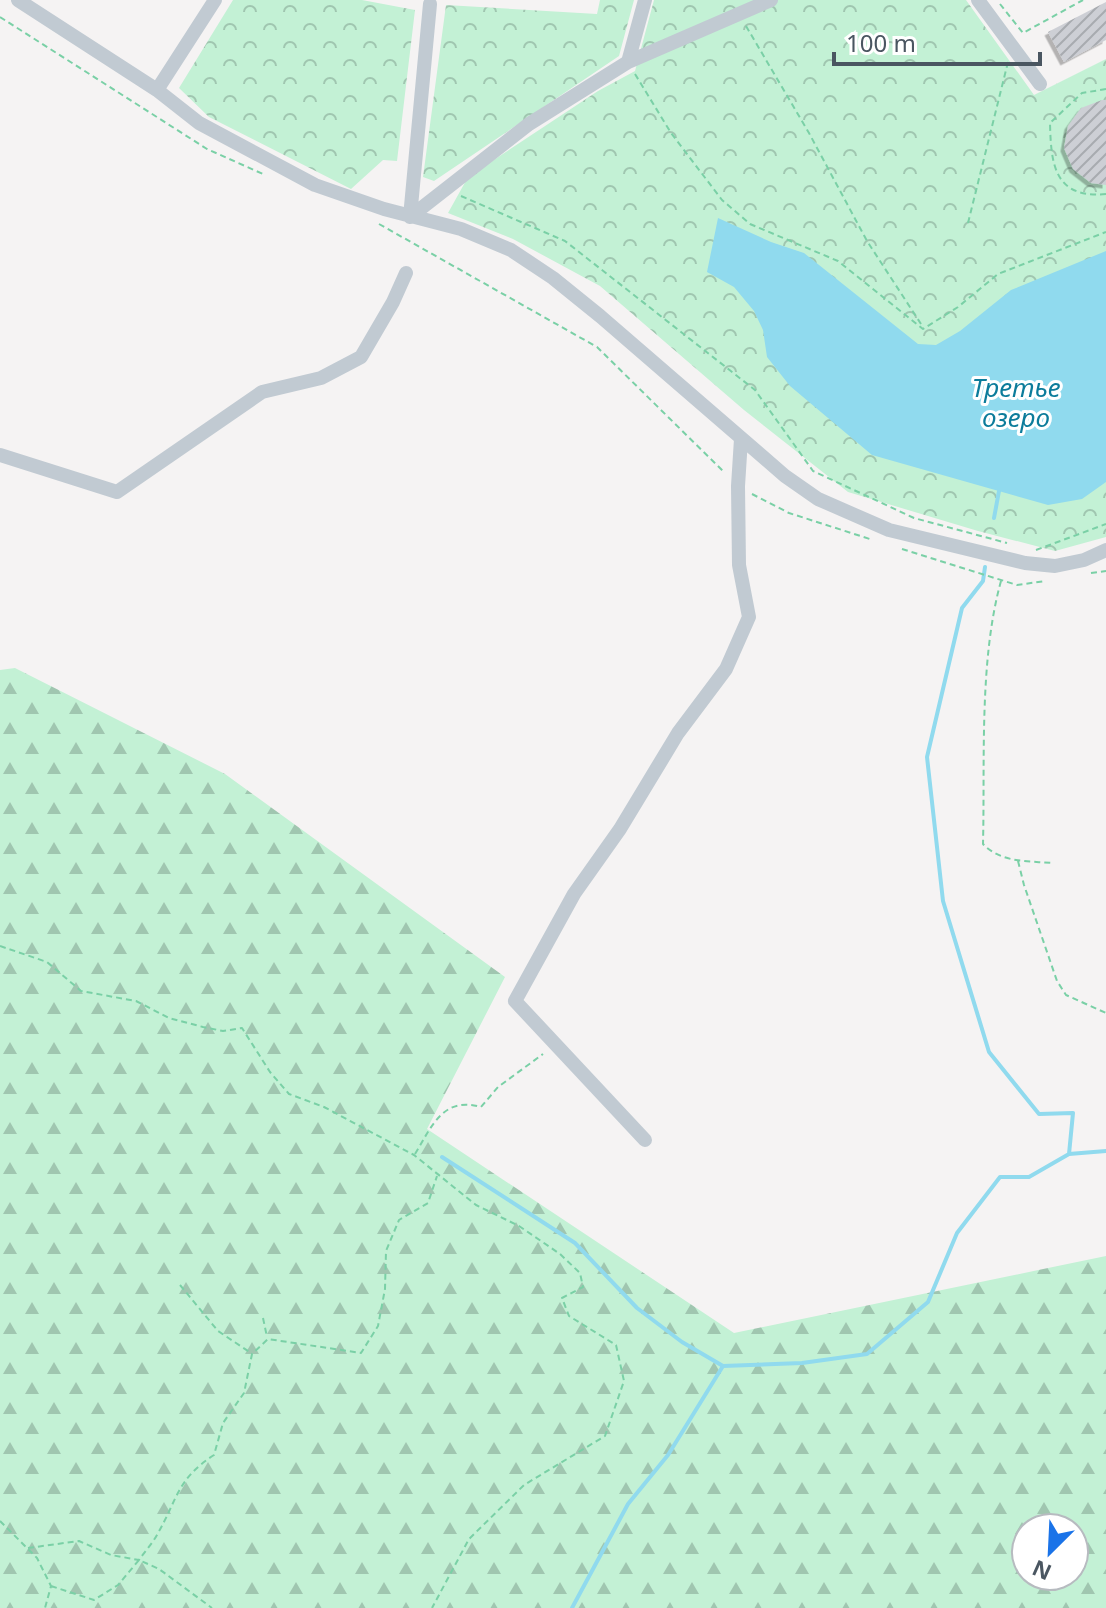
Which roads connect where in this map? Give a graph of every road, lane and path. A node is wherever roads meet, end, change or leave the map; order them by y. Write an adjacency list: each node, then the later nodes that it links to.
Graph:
1 (18, 0): 14 (street)
2 (215, 0): 14 (street)
3 (645, 0): 11 (street)
4 (771, 0): 9 (street)
5 (978, 0): 10 (street)
6 (997, 0): 7 (path)
7 (1083, 0)
8 (430, 4): 17 (street)
9 (740, 13): 11 (street); 21 (path)
10 (1012, 46): 12 (street); 18 (path)
11 (628, 62): 15 (street); 21 (path)
12 (1040, 84)
13 (1106, 89): 16 (path)
14 (157, 90): 17 (street)
15 (444, 189): 17 (street); 25 (path)
16 (1106, 194)
17 (410, 217): 22 (street)
18 (968, 223)
19 (1106, 232): 21 (path)
20 (406, 273): 23 (street)
21 (923, 329)
22 (741, 439): 27 (street); 35 (street)
23 (0, 455)
24 (1106, 524): 26 (path)
25 (1019, 546)
26 (1034, 550)
27 (1106, 550)
28 (970, 570): 29 (path)
29 (996, 579)
30 (1002, 580): 31 (path)
31 (1018, 860): 32 (path); 34 (path)
32 (1053, 863)
33 (0, 946): 37 (path)
34 (1106, 1013)
35 (557, 1046): 36 (street); 37 (path)
36 (645, 1140)
37 (414, 1155): 38 (path)
38 (438, 1175): 41 (path); 49 (path)
39 (180, 1285): 42 (path)
40 (263, 1318): 41 (path)
41 (268, 1339): 42 (path)
42 (252, 1354): 45 (path)
43 (0, 1521): 44 (path)
44 (28, 1548): 45 (path); 46 (path)
45 (139, 1560): 46 (path); 48 (path)
46 (51, 1586): 47 (path)
47 (45, 1608)
48 (212, 1608)
49 (432, 1608)

